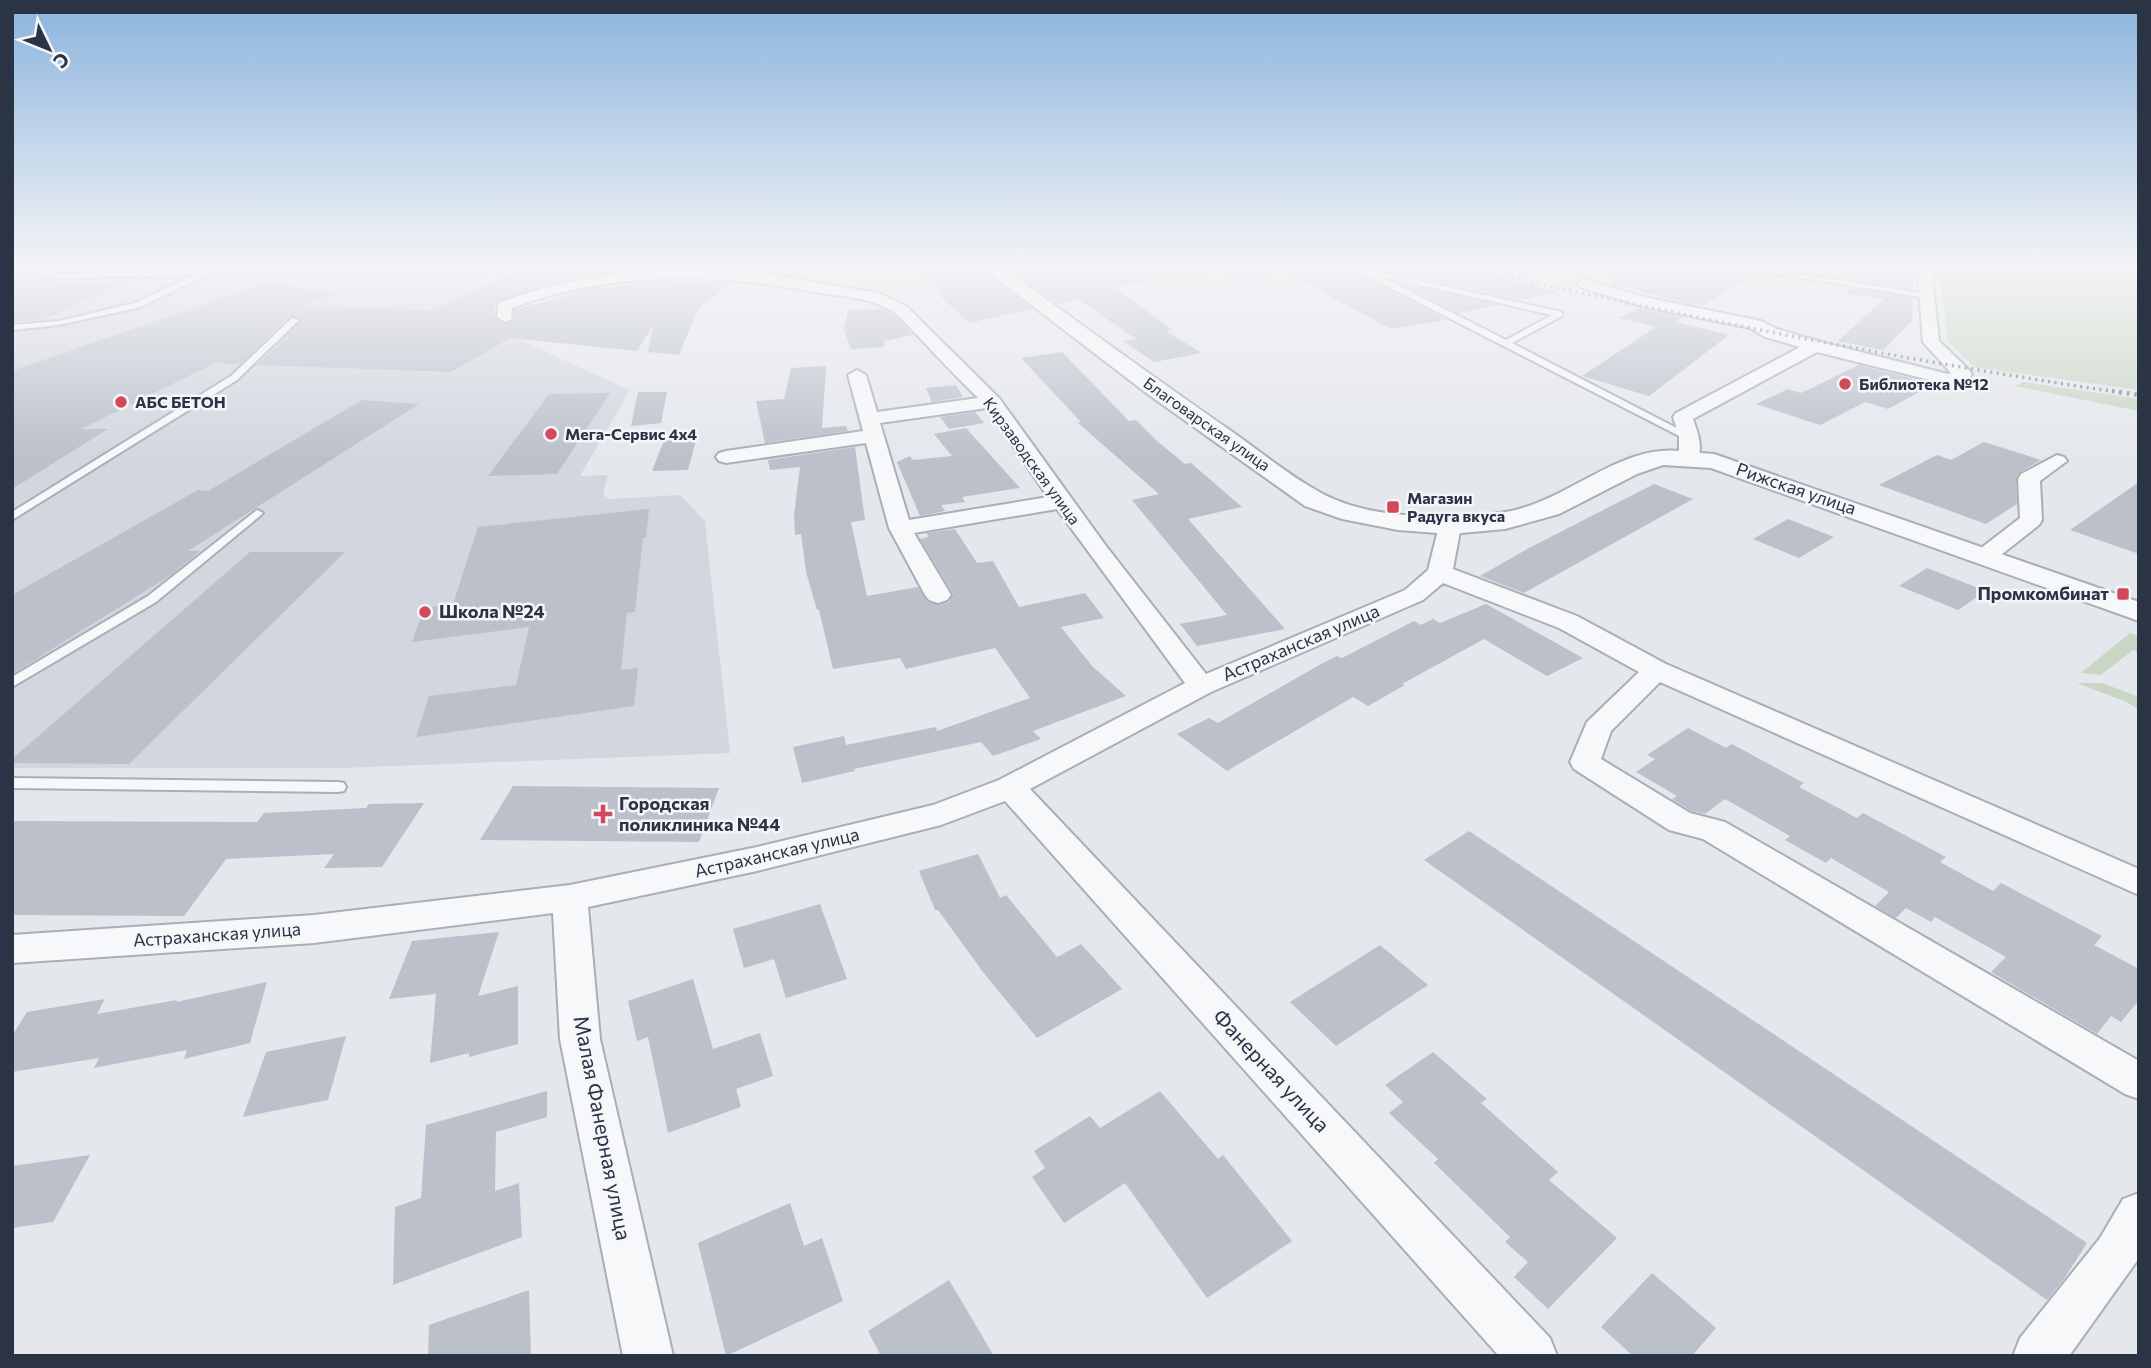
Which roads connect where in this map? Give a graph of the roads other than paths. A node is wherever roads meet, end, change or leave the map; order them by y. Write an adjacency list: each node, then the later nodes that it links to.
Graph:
1 (286, 329): 18 (lane)
2 (920, 329): 11 (street, Кирзаводская улица)
3 (1076, 329): 19 (street, Благоварская улица)
4 (1476, 329): 8 (lane)
5 (1532, 329): 8 (lane)
6 (1764, 329): 9 (street)
7 (1930, 329): 9 (street)
8 (1505, 344): 13 (lane)
9 (1815, 346): 13 (street)
10 (856, 375): 12 (street)
11 (992, 402): 12 (street); 16 (street, Кирзаводская улица)
12 (871, 428): 14 (street); 20 (street)
13 (1689, 448): 19 (street, Рижская улица); 21 (street, Рижская улица)
14 (726, 457)
15 (2057, 461): 21 (street)
16 (1062, 501): 20 (street); 27 (street, Кирзаводская улица)
17 (257, 513): 26 (lane)
18 (12, 517)
19 (1450, 526): 22 (street)
20 (900, 528): 23 (street)
21 (1984, 556): 24 (street, Рижская улица)
22 (1440, 573): 25 (street); 27 (street, Астраханская улица)
23 (938, 595)
24 (2139, 612)
25 (1656, 670): 31 (street); 34 (street)
26 (12, 683)
27 (1201, 687): 30 (street, Астраханская улица)
28 (12, 783): 29 (lane)
29 (338, 786)
30 (1010, 787): 32 (street, Астраханская улица); 37 (street, Фанерная улица)
31 (2139, 883)
32 (570, 898): 33 (street, Астраханская улица); 36 (street, Малая Фанерная улица)
33 (12, 949)
34 (2139, 1082)
35 (2139, 1214): 38 (street)
36 (648, 1356)
37 (1532, 1356)
38 (2038, 1356)

